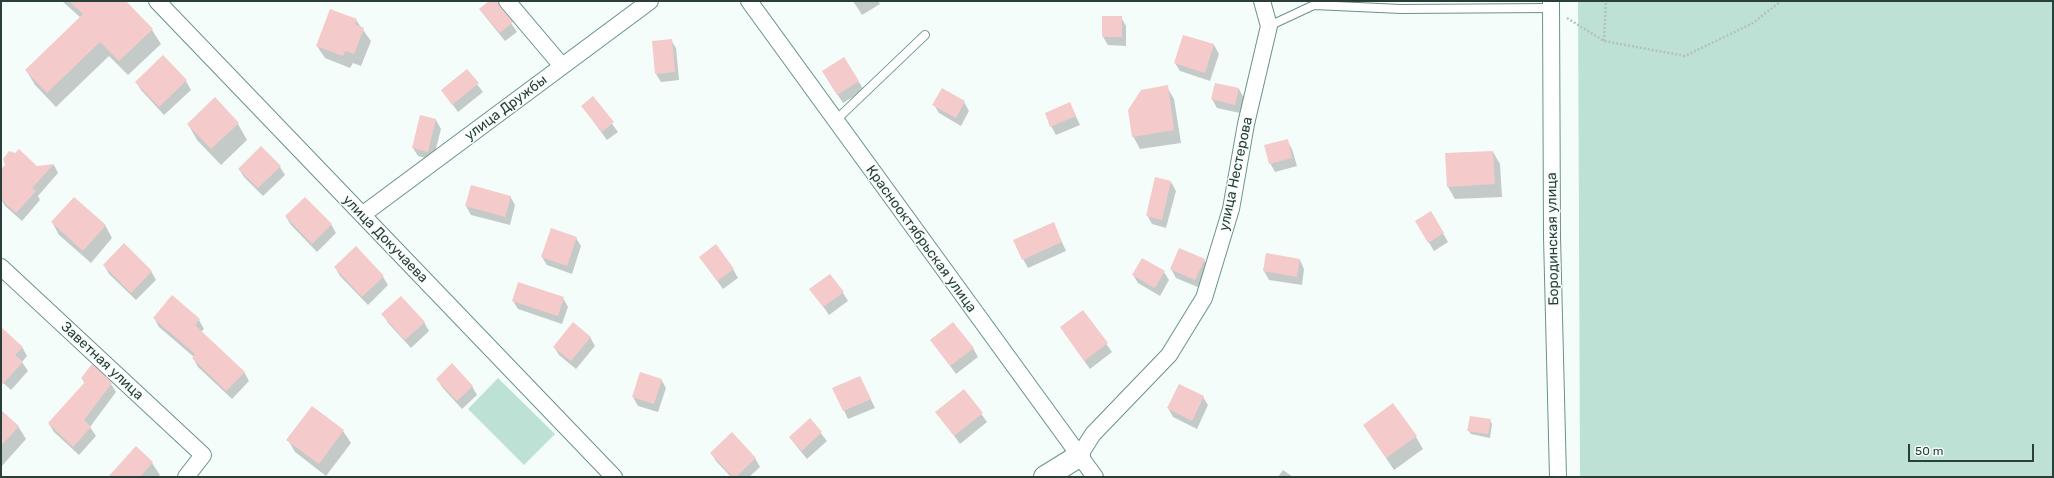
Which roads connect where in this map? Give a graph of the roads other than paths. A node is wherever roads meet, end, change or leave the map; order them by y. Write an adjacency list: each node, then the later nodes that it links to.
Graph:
1 (157, 1): 11 (street, улица Докучаева)
2 (507, 1): 9 (street)
3 (650, 1): 9 (street, улица Дружбы)
4 (749, 1): 10 (street, Краснооктябрьская улица)
5 (1262, 1): 7 (street)
6 (1551, 4): 7 (lane); 18 (street, Бородинская улица)
7 (1270, 26): 13 (street, улица Нестерова)
8 (925, 35): 10 (lane)
9 (562, 66): 11 (street, улица Дружбы)
10 (835, 121): 13 (street, Краснооктябрьская улица)
11 (362, 215): 15 (street, улица Докучаева)
12 (1, 267): 14 (street, Заветная улица)
13 (1079, 456): 16 (street, улица Нестерова); 17 (street, Краснооктябрьская улица)
14 (186, 477)
15 (614, 477)
16 (1045, 477)
17 (1095, 477)
18 (1558, 477)

